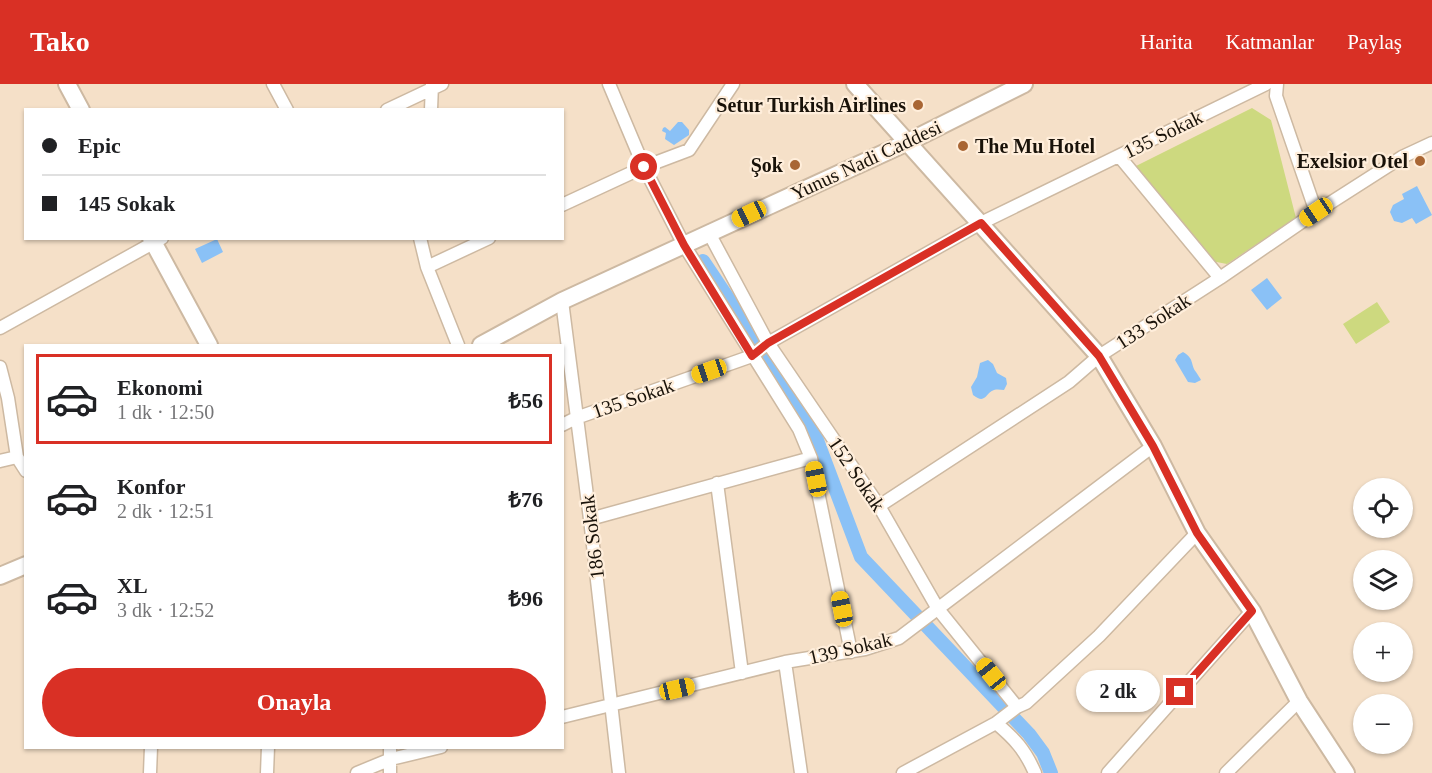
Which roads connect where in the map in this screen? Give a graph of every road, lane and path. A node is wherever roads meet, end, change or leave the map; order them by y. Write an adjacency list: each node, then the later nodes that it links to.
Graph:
1 (67, 84): 10 (street)
2 (273, 84): 11 (street)
3 (609, 84): 17 (street, 152 Sokak)
4 (733, 84): 17 (street)
5 (855, 84): 14 (street)
6 (1024, 84): 14 (street, Yunus Nadi Caddesi)
7 (1277, 84): 19 (street)
8 (436, 85): 12 (street); 13 (street)
9 (1261, 86): 16 (street, 135 Sokak)
10 (80, 108)
11 (286, 108)
12 (391, 108)
13 (431, 108)
14 (908, 142): 20 (street); 21 (street, Yunus Nadi Caddesi)
15 (1432, 143): 19 (street, 133 Sokak)
16 (1119, 156): 20 (street, 135 Sokak); 27 (street)
17 (644, 167): 18 (street); 25 (street, 152 Sokak)
18 (564, 204)
19 (1316, 212): 27 (street, 133 Sokak)
20 (981, 223): 33 (street, 135 Sokak); 34 (street)
21 (709, 233): 25 (street, Yunus Nadi Caddesi); 33 (street, 152 Sokak)
22 (156, 240): 29 (street); 30 (street)
23 (420, 240): 26 (street)
24 (485, 240): 26 (street)
25 (684, 245): 28 (street, Yunus Nadi Caddesi); 33 (street, 152 Sokak)
26 (427, 267): 31 (street)
27 (1220, 278): 34 (street, 133 Sokak)
28 (561, 302): 32 (street, Yunus Nadi Caddesi); 36 (street, 186 Sokak)
29 (0, 328)
30 (208, 344)
31 (458, 344)
32 (483, 344)
33 (761, 349): 36 (street, 135 Sokak); 40 (street, 152 Sokak); 44 (street, 152 Sokak)
34 (1099, 356): 38 (street); 44 (street, 133 Sokak)
35 (0, 367): 39 (street)
36 (576, 418): 37 (street, 135 Sokak); 45 (street, 186 Sokak)
37 (564, 424)
38 (1153, 446): 46 (street); 49 (street, 139 Sokak)
39 (17, 457): 41 (street); 42 (street)
40 (811, 458): 43 (street); 51 (street, 152 Sokak)
41 (0, 461)
42 (24, 468)
43 (717, 483): 45 (street); 53 (street)
44 (879, 506): 49 (street, 152 Sokak)
45 (590, 519): 55 (street, 186 Sokak)
46 (1197, 533): 50 (street); 56 (street)
47 (24, 566): 48 (street)
48 (0, 576)
49 (938, 609): 51 (street, 139 Sokak); 56 (street, 152 Sokak)
50 (1252, 611): 54 (street); 70 (street)
51 (851, 652): 52 (street, 139 Sokak)
52 (785, 662): 53 (street, 139 Sokak); 67 (street)
53 (742, 673): 55 (street, 139 Sokak)
54 (1299, 700): 71 (street); 72 (street)
55 (611, 705): 57 (street, 139 Sokak); 66 (street, 186 Sokak)
56 (1007, 715): 68 (street); 69 (street, 152 Sokak)
57 (564, 717)
58 (151, 749): 62 (street)
59 (268, 749): 63 (street)
60 (424, 749): 61 (street)
61 (390, 753): 64 (street); 65 (street)
62 (150, 773)
63 (267, 773)
64 (357, 773)
65 (390, 773)
66 (619, 773)
67 (801, 773)
68 (903, 773)
69 (1035, 773)
70 (1108, 773)
71 (1226, 773)
72 (1346, 773)

